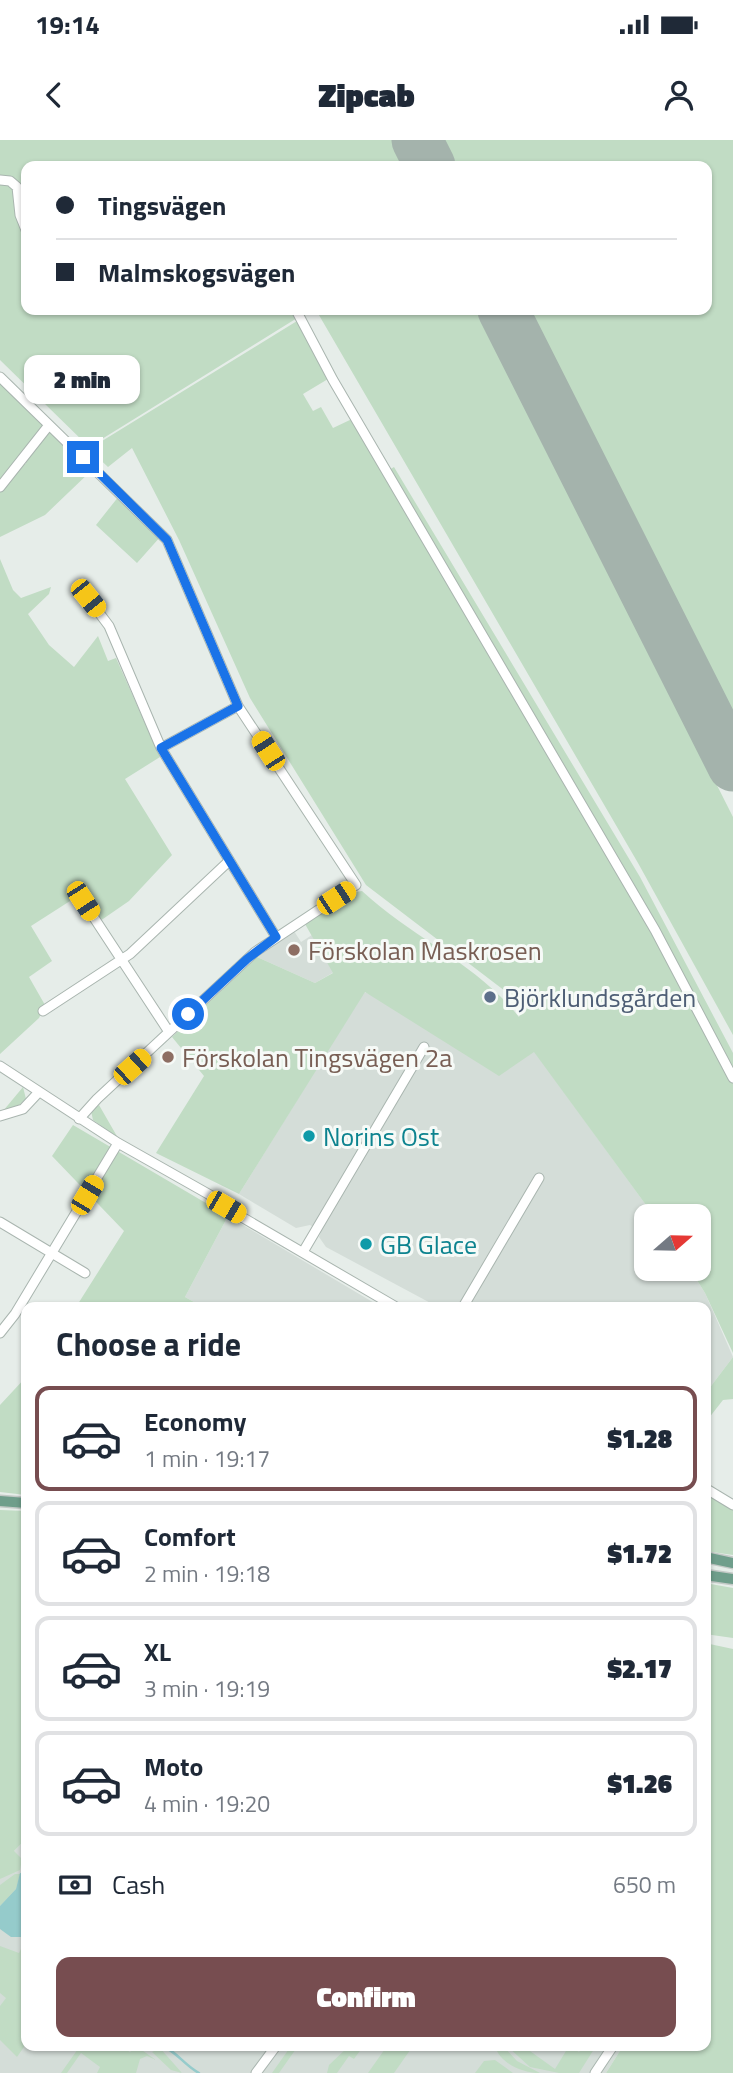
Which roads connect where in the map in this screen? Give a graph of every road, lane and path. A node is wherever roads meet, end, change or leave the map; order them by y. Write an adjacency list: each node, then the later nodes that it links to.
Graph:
1 (0, 180): 2 (street)
2 (21, 219)
3 (299, 315): 18 (street)
4 (0, 377): 5 (street)
5 (49, 425): 6 (street); 8 (street)
6 (0, 487)
7 (88, 598): 9 (street)
8 (238, 706): 9 (street); 12 (street)
9 (161, 748): 10 (street)
10 (229, 861): 12 (street); 13 (street)
11 (83, 901): 13 (street)
12 (276, 937): 15 (street)
13 (122, 960): 14 (street); 15 (street)
14 (43, 1011)
15 (169, 1032): 21 (street)
16 (424, 1047): 25 (street)
17 (0, 1066): 19 (street)
18 (733, 1078)
19 (38, 1093): 20 (street); 21 (street)
20 (0, 1116)
21 (79, 1119): 22 (street)
22 (118, 1143): 25 (street); 26 (street)
23 (539, 1178): 30 (street)
24 (0, 1222): 26 (street)
25 (303, 1252): 29 (street)
26 (52, 1253): 27 (street); 28 (street)
27 (85, 1273)
28 (22, 1302)
29 (388, 1302)
30 (466, 1302)
31 (21, 1304): 32 (street)
32 (0, 1333)
33 (711, 1492): 36 (street)
34 (0, 1501): 35 (main road)
35 (21, 1503)
36 (733, 1505)
37 (711, 1558): 38 (main road)
38 (733, 1563)
39 (711, 1576): 40 (main road)
40 (733, 1579)
41 (271, 2051): 43 (street)
42 (610, 2051): 44 (street)
43 (256, 2073)
44 (595, 2073)

